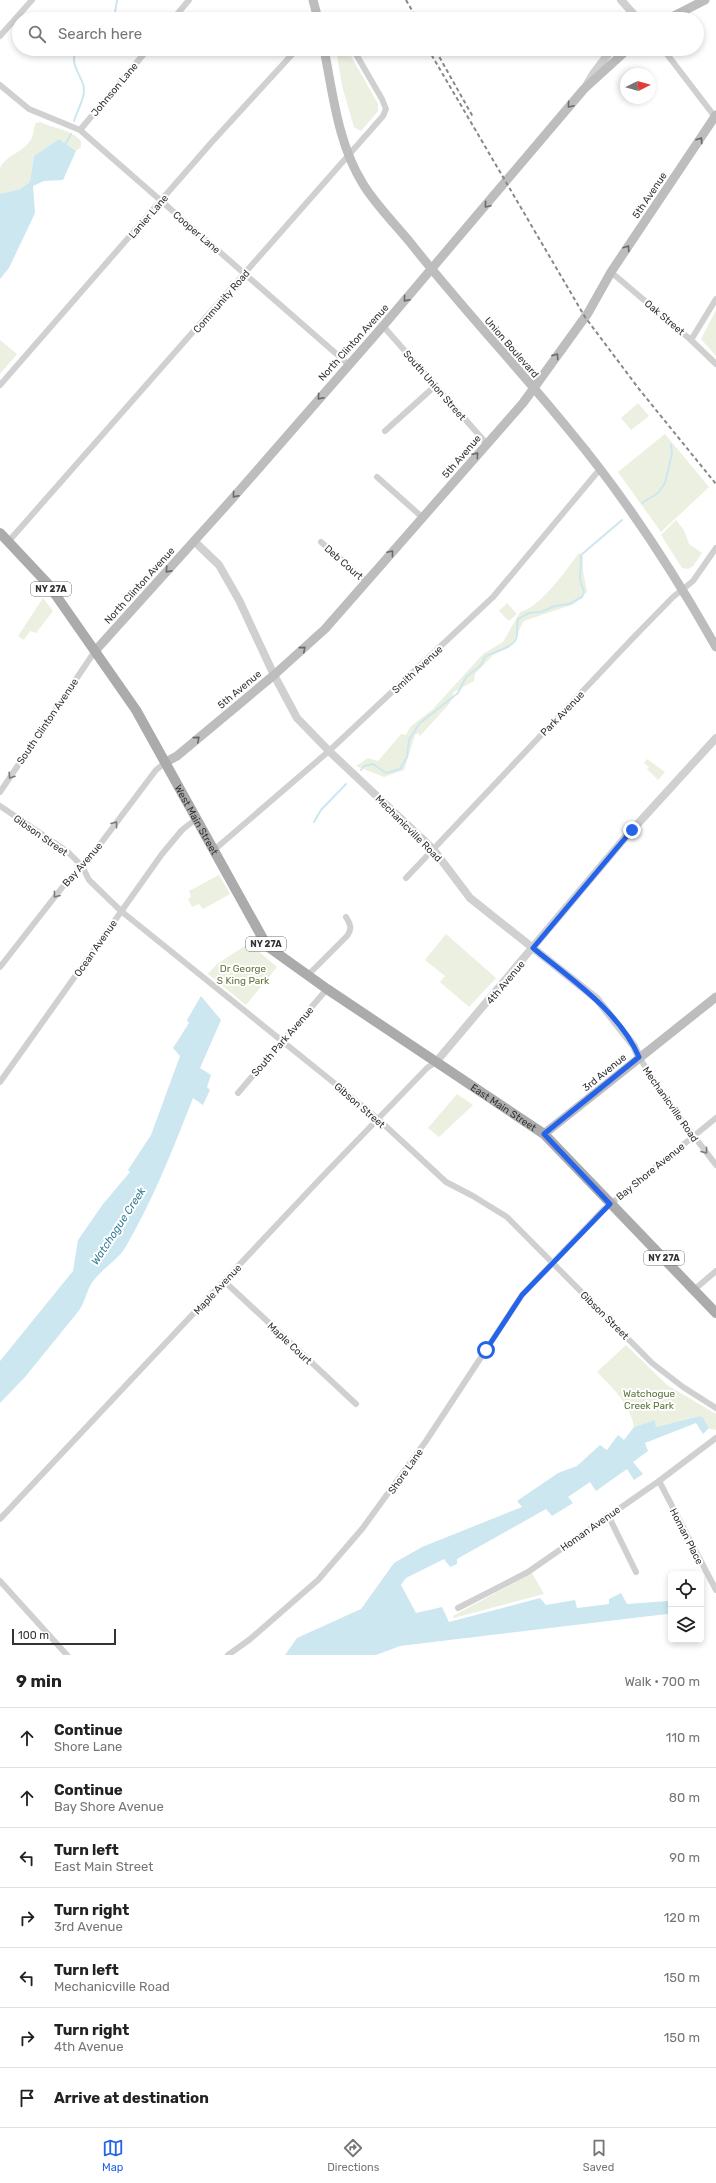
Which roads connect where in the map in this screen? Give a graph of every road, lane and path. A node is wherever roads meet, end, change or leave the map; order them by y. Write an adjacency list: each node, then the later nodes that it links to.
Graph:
1 (32, 0): 7 (street)
2 (189, 0): 8 (street)
3 (313, 0): 9 (main road)
4 (621, 0): 6 (street)
5 (705, 0): 12 (main road)
6 (629, 8): 10 (street); 11 (street)
7 (21, 12)
8 (178, 12)
9 (316, 12)
10 (630, 12)
11 (632, 12)
12 (682, 12)
13 (12, 22): 14 (street)
14 (0, 36)
15 (142, 56): 25 (street, Johnson Lane)
16 (291, 56): 27 (street, Lanier Lane)
17 (325, 56): 26 (main road, Union Boulevard)
18 (357, 56): 26 (street, Community Road)
19 (606, 56): 23 (street)
20 (620, 56): 23 (main road, North Clinton Avenue)
21 (669, 56): 24 (street)
22 (0, 85): 25 (street, Cooper Lane)
23 (585, 88): 28 (main road, North Clinton Avenue, one-way to 28)
24 (716, 116): 29 (main road, 5th Avenue, one-way to 24)
25 (80, 130): 27 (street, Cooper Lane)
26 (349, 156): 28 (main road, Union Boulevard); 30 (street, Community Road)
27 (161, 201): 30 (street, Cooper Lane); 36 (street, Lanier Lane)
28 (431, 270): 32 (main road, North Clinton Avenue, one-way to 32); 38 (main road, Union Boulevard)
29 (611, 272): 33 (street, Oak Street); 38 (main road, 5th Avenue, one-way to 29)
30 (245, 274): 34 (street, Cooper Lane); 46 (street, Community Road)
31 (716, 299): 33 (street)
32 (383, 326): 34 (main road, North Clinton Avenue); 37 (street, South Union Street)
33 (691, 340): 35 (street, Oak Street)
34 (348, 364): 45 (main road, North Clinton Avenue, one-way to 45)
35 (716, 364)
36 (0, 385)
37 (435, 386): 39 (street); 40 (street, South Union Street)
38 (534, 388): 40 (main road, 5th Avenue); 41 (main road, Union Boulevard)
39 (385, 431)
40 (486, 443): 43 (main road, 5th Avenue, one-way to 40)
41 (600, 469): 50 (main road, Union Boulevard); 55 (street, Smith Avenue)
42 (377, 477): 43 (street)
43 (422, 517): 49 (main road, 5th Avenue, one-way to 43)
44 (0, 533): 46 (main road, West Main Street / NY 27A)
45 (194, 541): 52 (main road, North Clinton Avenue, one-way to 52); 53 (street, Mechanicville Road)
46 (8, 542): 52 (main road, West Main Street / NY 27A)
47 (321, 542): 49 (street, Deb Court)
48 (716, 548): 50 (street, Park Avenue)
49 (367, 582): 53 (main road, 5th Avenue, one-way to 49)
50 (684, 590): 51 (main road, Union Boulevard); 60 (street, Park Avenue)
51 (716, 647)
52 (95, 651): 56 (main road, West Main Street / NY 27A); 57 (street, South Clinton Avenue, one-way to 57)
53 (274, 675): 55 (street, Mechanicville Road); 56 (main road, 5th Avenue, one-way to 53)
54 (716, 738): 66 (street, 4th Avenue)
55 (329, 752): 60 (street, Mechanicville Road); 61 (street, Smith Avenue)
56 (166, 762): 59 (main road, West Main Street / NY 27A); 62 (street, Bay Avenue, one-way to 56)
57 (0, 792)
58 (0, 806): 62 (street, Gibson Street)
59 (196, 818): 61 (main road, West Main Street / NY 27A); 64 (street, Ocean Avenue)
60 (433, 849): 63 (street, Park Avenue); 66 (street, Mechanicville Road)
61 (214, 850): 68 (main road, West Main Street / NY 27A)
62 (82, 866): 64 (street, Gibson Street); 67 (street, Bay Avenue, one-way to 67)
63 (406, 878)
64 (121, 911): 71 (street, Gibson Street); 74 (street, Ocean Avenue)
65 (346, 917): 68 (street)
66 (533, 948): 72 (street, Mechanicville Road); 73 (street, 4th Avenue)
67 (0, 967)
68 (307, 976): 69 (main road, West Main Street / NY 27A)
69 (326, 989): 71 (street, South Park Avenue); 73 (main road, West Main Street / NY 27A)
70 (716, 997): 72 (main road, 3rd Avenue)
71 (283, 1041): 75 (street, South Park Avenue); 77 (street, Gibson Street)
72 (639, 1057): 78 (main road, 3rd Avenue); 79 (street, Mechanicville Road)
73 (436, 1062): 77 (street, Maple Avenue); 78 (main road, East Main Street / NY 27A)
74 (0, 1082)
75 (238, 1093)
76 (716, 1118): 79 (street, Bay Shore Avenue)
77 (378, 1119): 82 (street, Gibson Street); 84 (street, Maple Avenue)
78 (544, 1134): 81 (main road, East Main Street / NY 27A)
79 (693, 1136): 80 (street, Mechanicville Road, one-way to 80); 81 (street, Bay Shore Avenue)
80 (716, 1165)
81 (610, 1204): 82 (street, Bay Shore Avenue); 85 (main road, East Main Street / NY 27A)
82 (552, 1262): 88 (street, Gibson Street); 98 (street, Shore Lane)
83 (716, 1271): 85 (street)
84 (224, 1281): 87 (street, Maple Court); 92 (street, Maple Avenue)
85 (695, 1289): 86 (main road, East Main Street / NY 27A)
86 (716, 1313)
87 (356, 1404)
88 (716, 1408)
89 (716, 1438): 90 (street, Homan Avenue)
90 (659, 1481): 91 (street, Homan Avenue); 95 (street, Homan Place)
91 (608, 1515): 93 (street); 96 (street, Homan Avenue)
92 (0, 1519)
93 (636, 1572)
94 (0, 1581): 97 (street)
95 (716, 1590)
96 (458, 1608)
97 (67, 1655)
98 (228, 1655)

